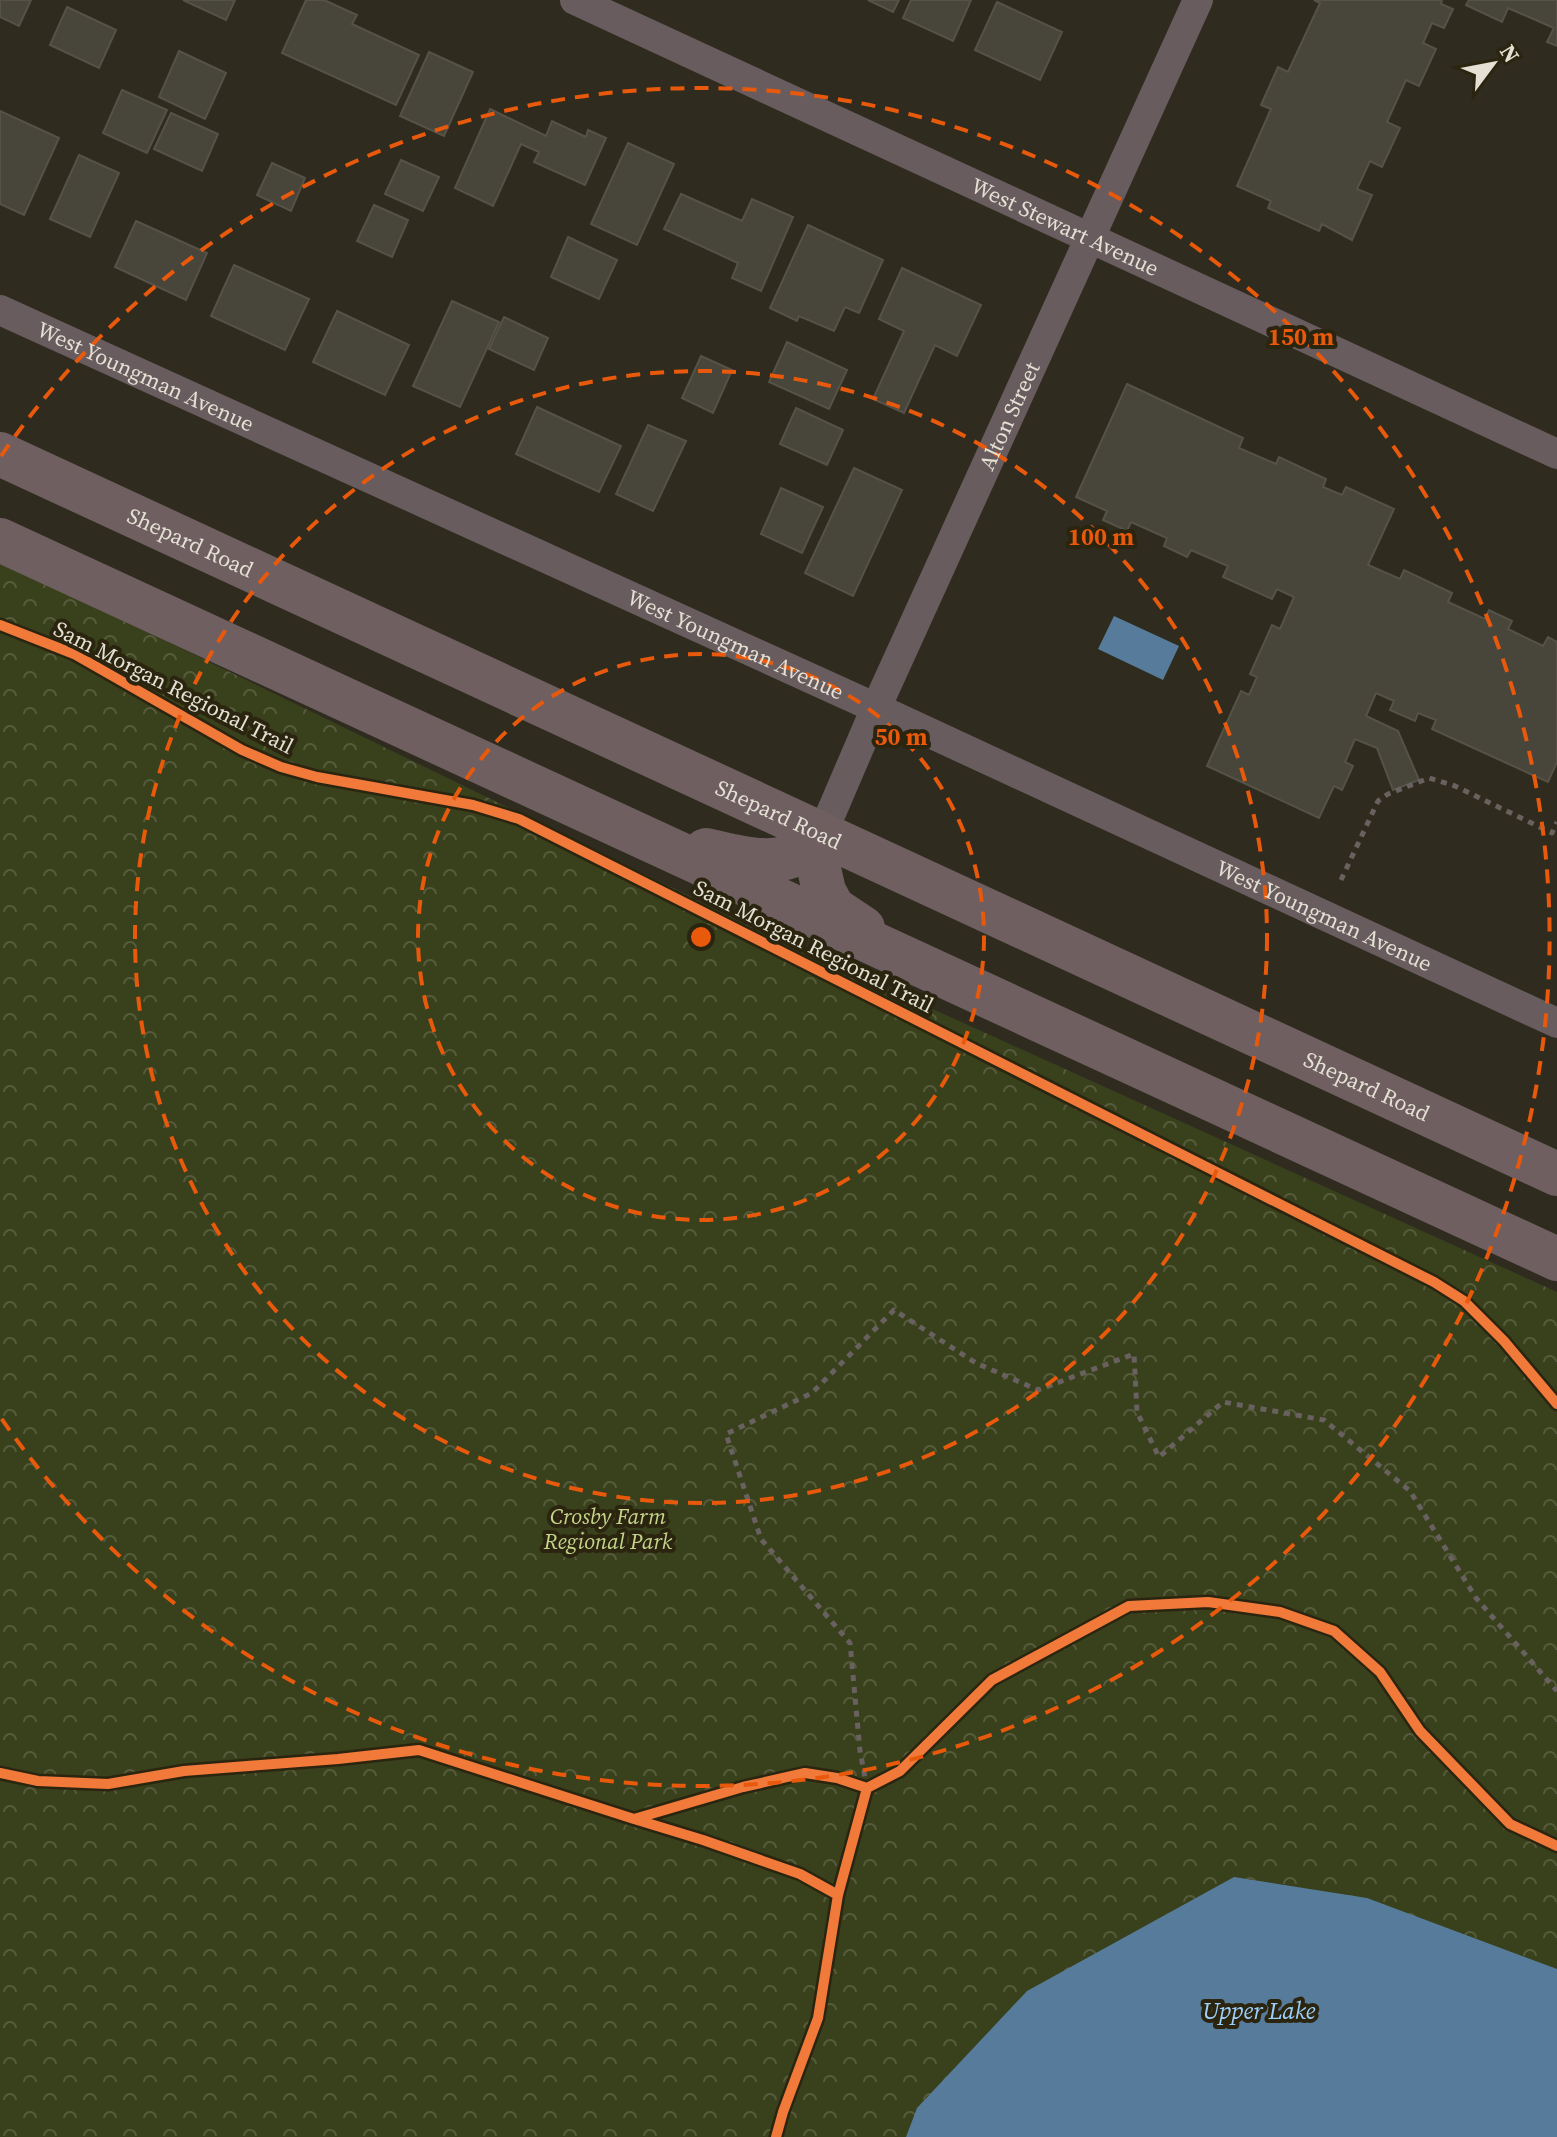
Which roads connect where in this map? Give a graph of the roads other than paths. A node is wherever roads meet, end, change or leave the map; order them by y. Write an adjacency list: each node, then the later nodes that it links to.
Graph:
1 (575, 0): 3 (street, West Stewart Avenue)
2 (1198, 0): 3 (street, Alton Street)
3 (1089, 238): 6 (street, West Stewart Avenue); 8 (street, Alton Street)
4 (0, 310): 8 (street, West Youngman Avenue)
5 (0, 454): 10 (highway, Shepard Road)
6 (1557, 454)
7 (0, 540): 9 (highway)
8 (876, 708): 10 (street, Alton Street); 12 (street, West Youngman Avenue)
9 (611, 823): 10 (highway); 11 (highway)
10 (822, 834): 11 (highway); 13 (highway, Shepard Road)
11 (1041, 1021): 14 (highway)
12 (1557, 1023)
13 (1557, 1174)
14 (1557, 1259)

